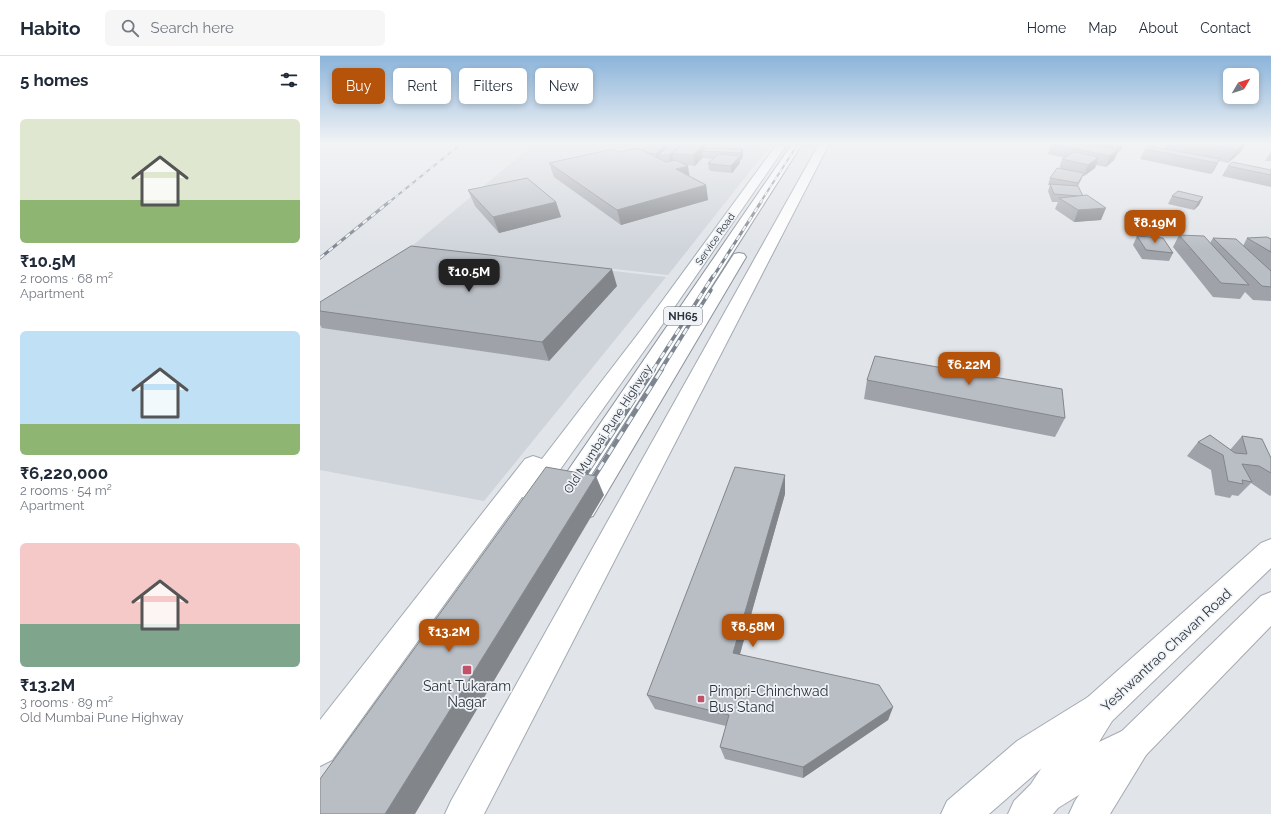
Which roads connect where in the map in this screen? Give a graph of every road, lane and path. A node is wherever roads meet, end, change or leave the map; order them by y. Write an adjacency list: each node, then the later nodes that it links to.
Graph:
1 (757, 179): 5 (main road, Service Road)
2 (774, 179): 6 (main road, Old Mumbai Pune Highway / NH65)
3 (787, 179): 7 (main road, Old Mumbai Pune Highway / NH65)
4 (805, 179): 15 (main road)
5 (647, 334): 12 (main road); 13 (main road, Service Road)
6 (547, 521)
7 (569, 535)
8 (1271, 551): 10 (main road, Yeshwantrao Chavan Road)
9 (1271, 606): 11 (main road, Yeshwantrao Chavan Road)
10 (1100, 709): 14 (main road, Yeshwantrao Chavan Road); 16 (main road)
11 (1134, 743): 14 (main road, Yeshwantrao Chavan Road); 17 (main road)
12 (320, 748)
13 (329, 772)
14 (1036, 805)
15 (464, 814)
16 (960, 814)
17 (1088, 814)

